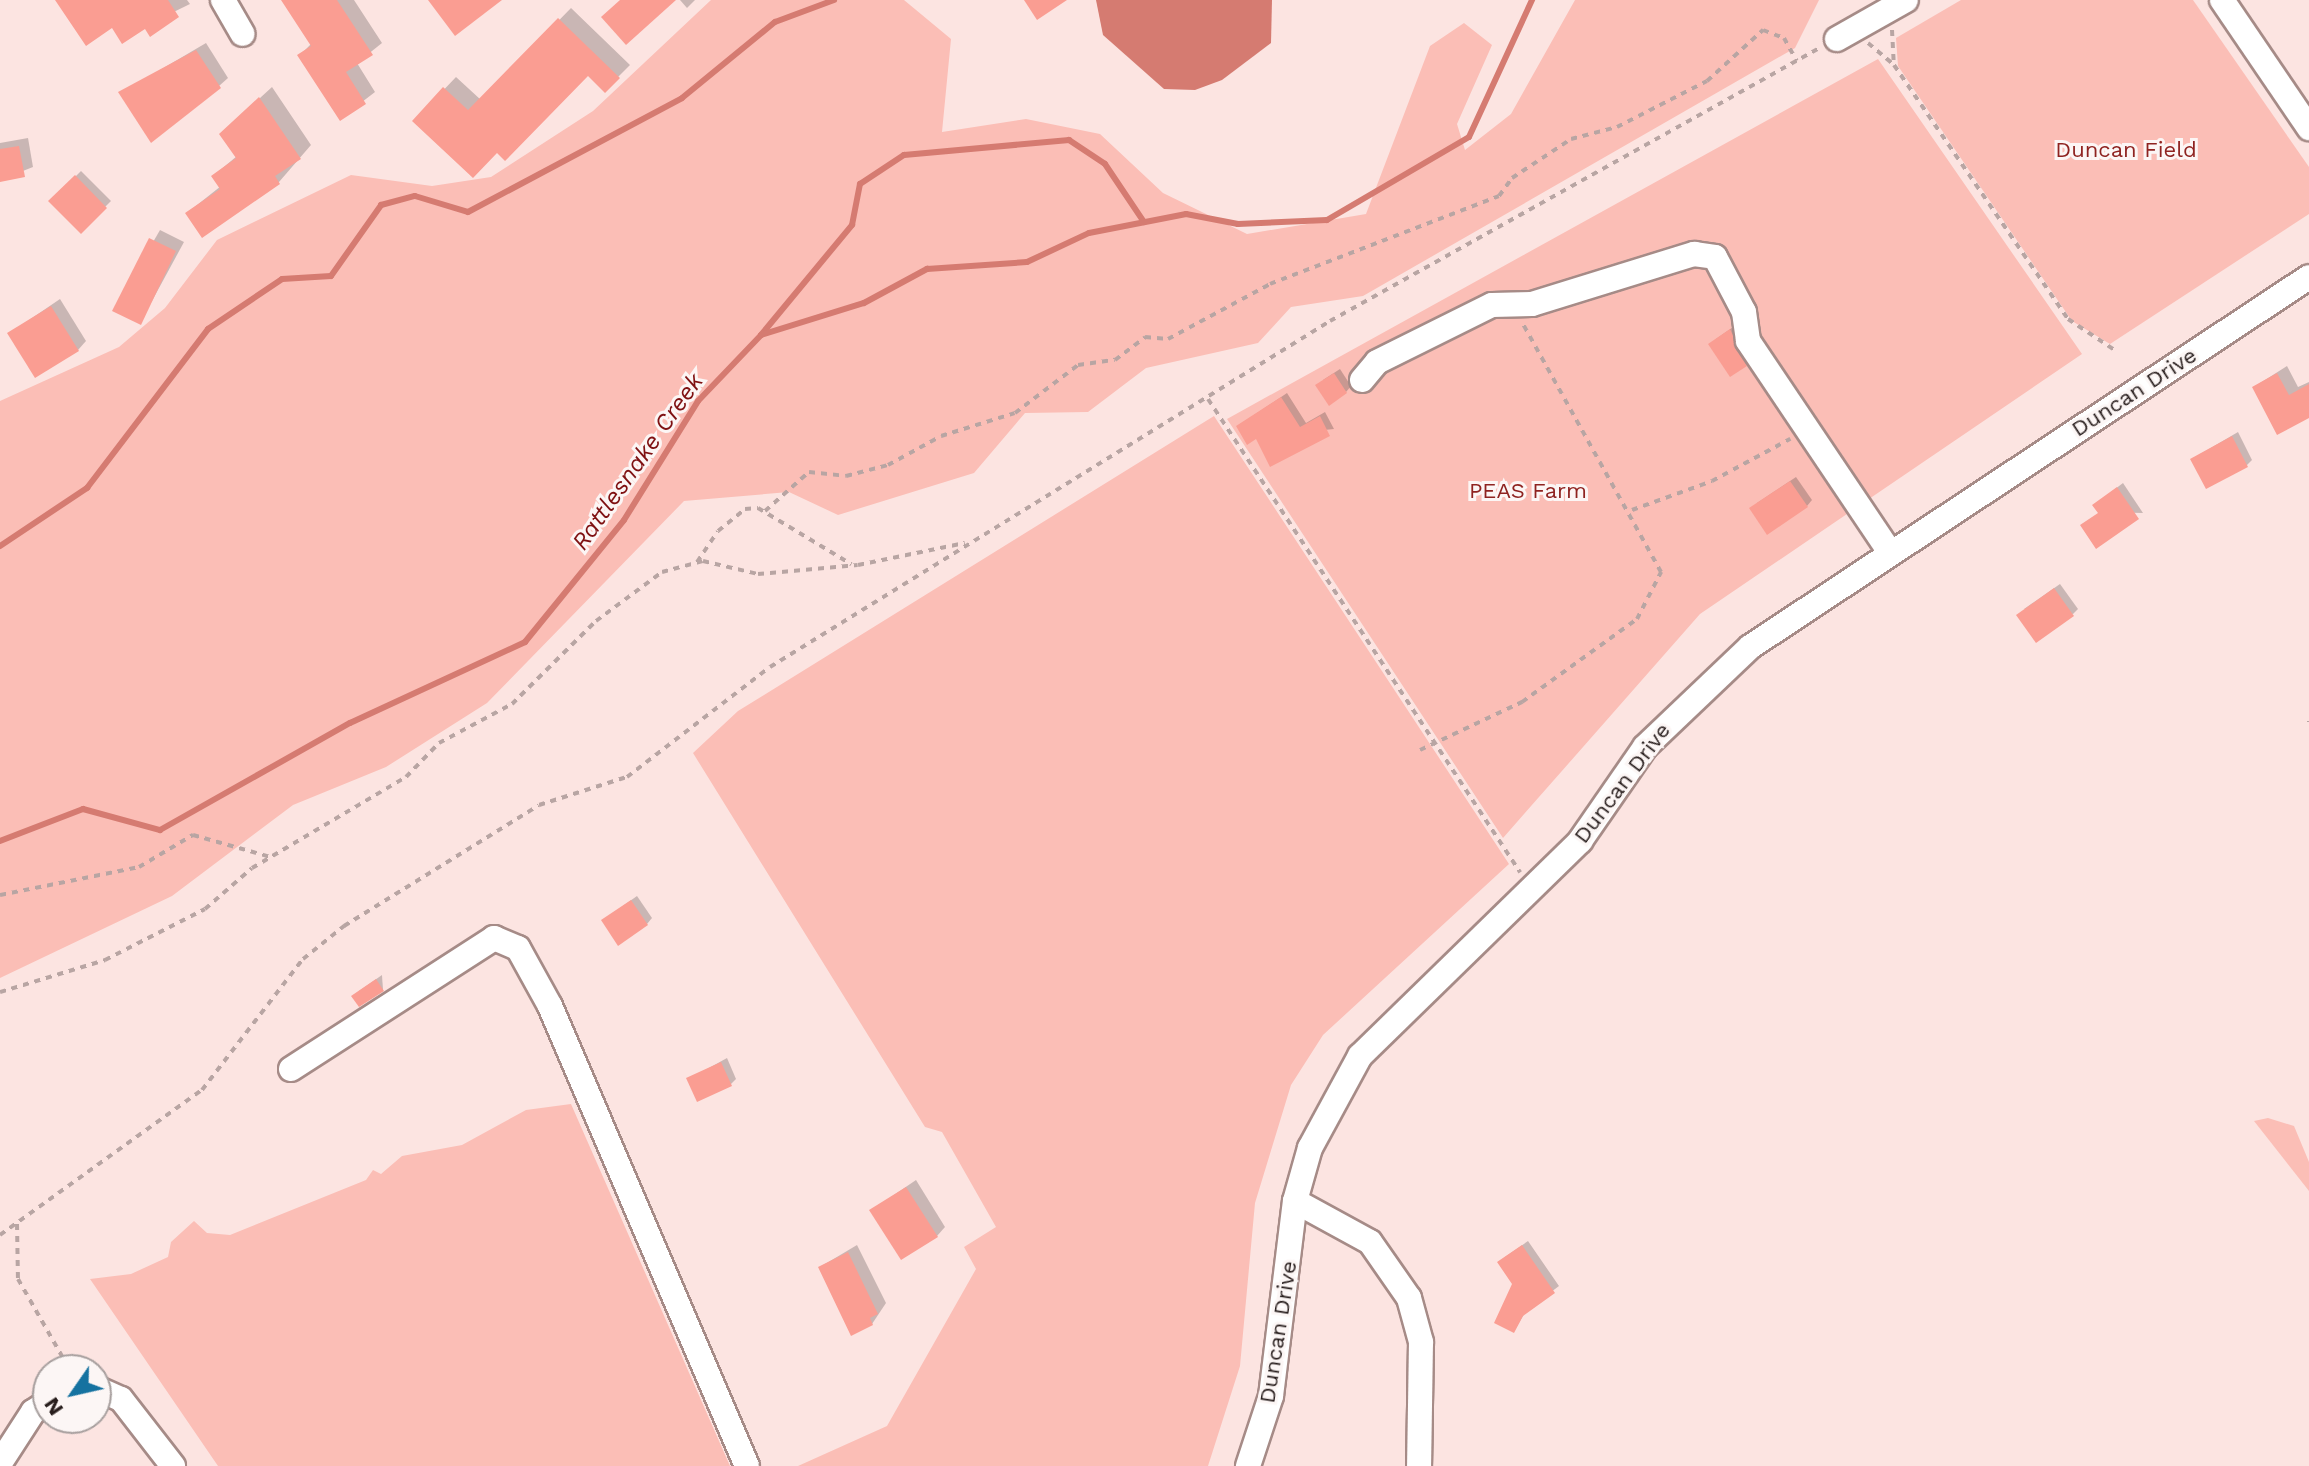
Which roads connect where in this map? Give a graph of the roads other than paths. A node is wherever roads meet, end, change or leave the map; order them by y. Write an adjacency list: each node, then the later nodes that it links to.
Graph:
1 (223, 0): 5 (street)
2 (1906, 0): 4 (street)
3 (2222, 0): 6 (street)
4 (1847, 33)
5 (243, 34)
6 (2309, 128)
7 (2309, 277): 9 (street, Duncan Drive)
8 (1362, 380): 9 (street)
9 (1890, 552): 11 (street, Duncan Drive)
10 (291, 1069): 16 (street)
11 (1295, 1201): 17 (street, Duncan Drive); 18 (street)
12 (112, 1395): 15 (street)
13 (32, 1414): 14 (street)
14 (0, 1463)
15 (173, 1466)
16 (747, 1466)
17 (1248, 1466)
18 (1419, 1466)

